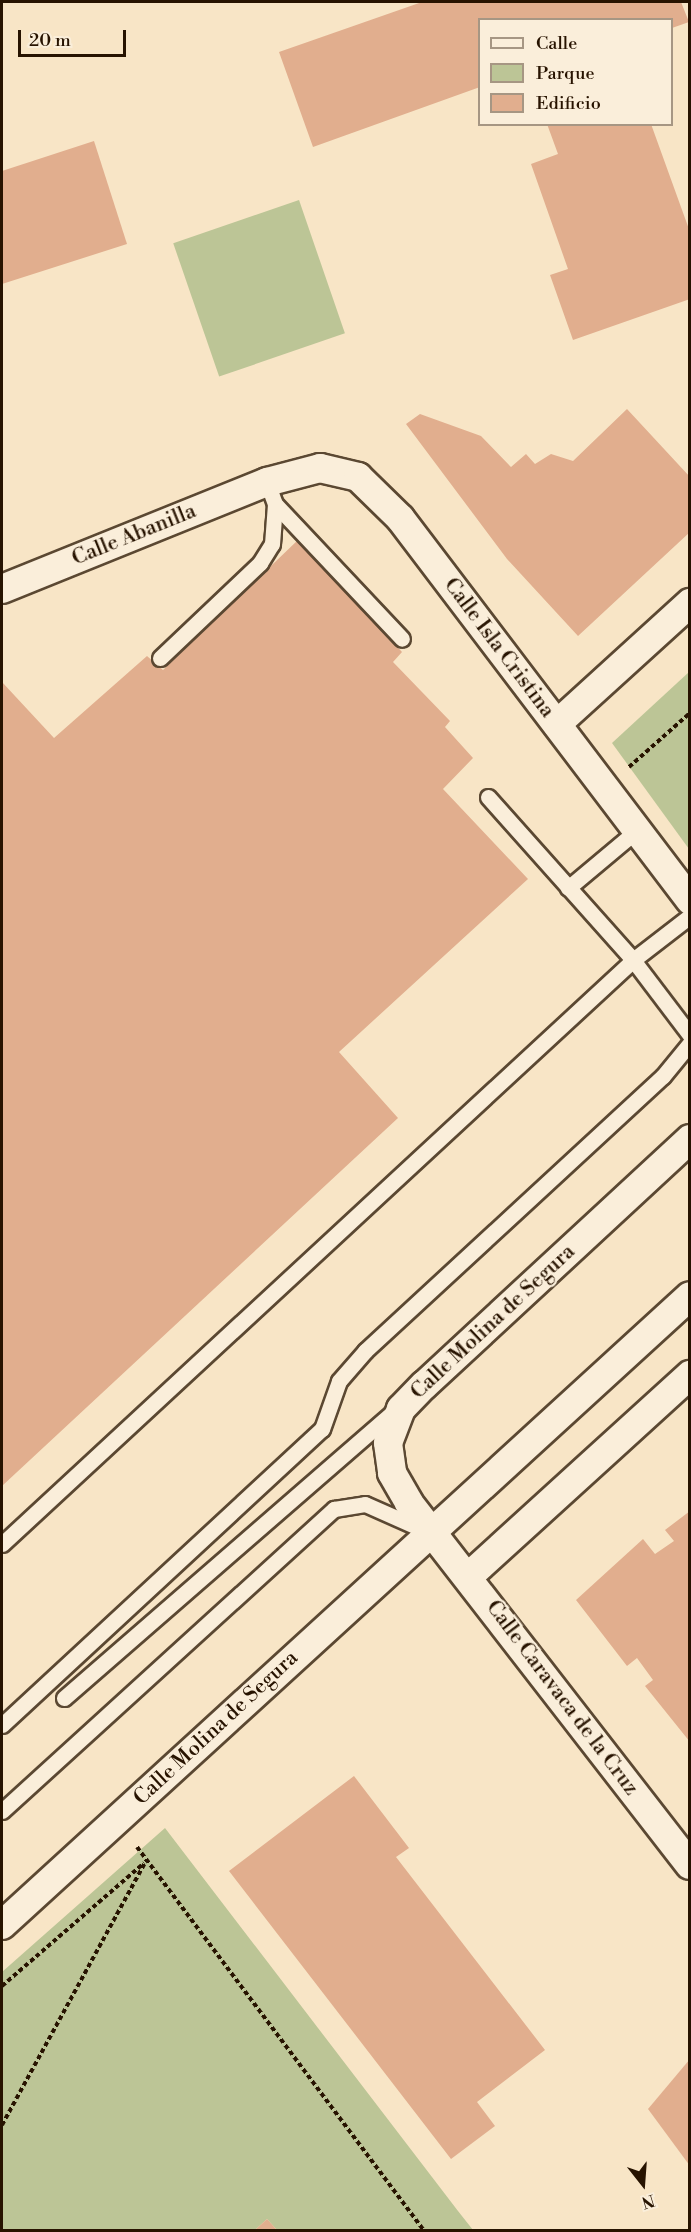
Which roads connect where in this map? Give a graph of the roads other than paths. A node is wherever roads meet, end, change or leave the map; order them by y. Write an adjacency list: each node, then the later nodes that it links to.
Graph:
1 (271, 493): 2 (street, Calle Abanilla); 4 (lane); 5 (lane); 6 (street, Calle Isla Cristina)
2 (2, 589)
3 (690, 603): 6 (street)
4 (402, 639)
5 (160, 658)
6 (557, 724): 8 (street, Calle Isla Cristina)
7 (488, 797): 9 (lane)
8 (637, 830): 9 (lane); 10 (street, Calle Isla Cristina)
9 (568, 888): 12 (lane)
10 (690, 900)
11 (690, 916): 12 (lane)
12 (633, 960): 13 (lane); 20 (lane)
13 (690, 1035)
14 (690, 1043): 23 (lane)
15 (690, 1140): 18 (street, Calle Molina de Segura)
16 (690, 1296): 19 (street, Calle Molina de Segura)
17 (690, 1375): 21 (street)
18 (423, 1385): 19 (street, Calle Molina de Segura); 22 (lane)
19 (433, 1534): 21 (street, Calle Caravaca de la Cruz); 24 (lane); 26 (street, Calle Molina de Segura)
20 (2, 1544)
21 (469, 1576): 25 (street, Calle Caravaca de la Cruz)
22 (64, 1698)
23 (2, 1725)
24 (2, 1811)
25 (690, 1865)
26 (2, 1925)

